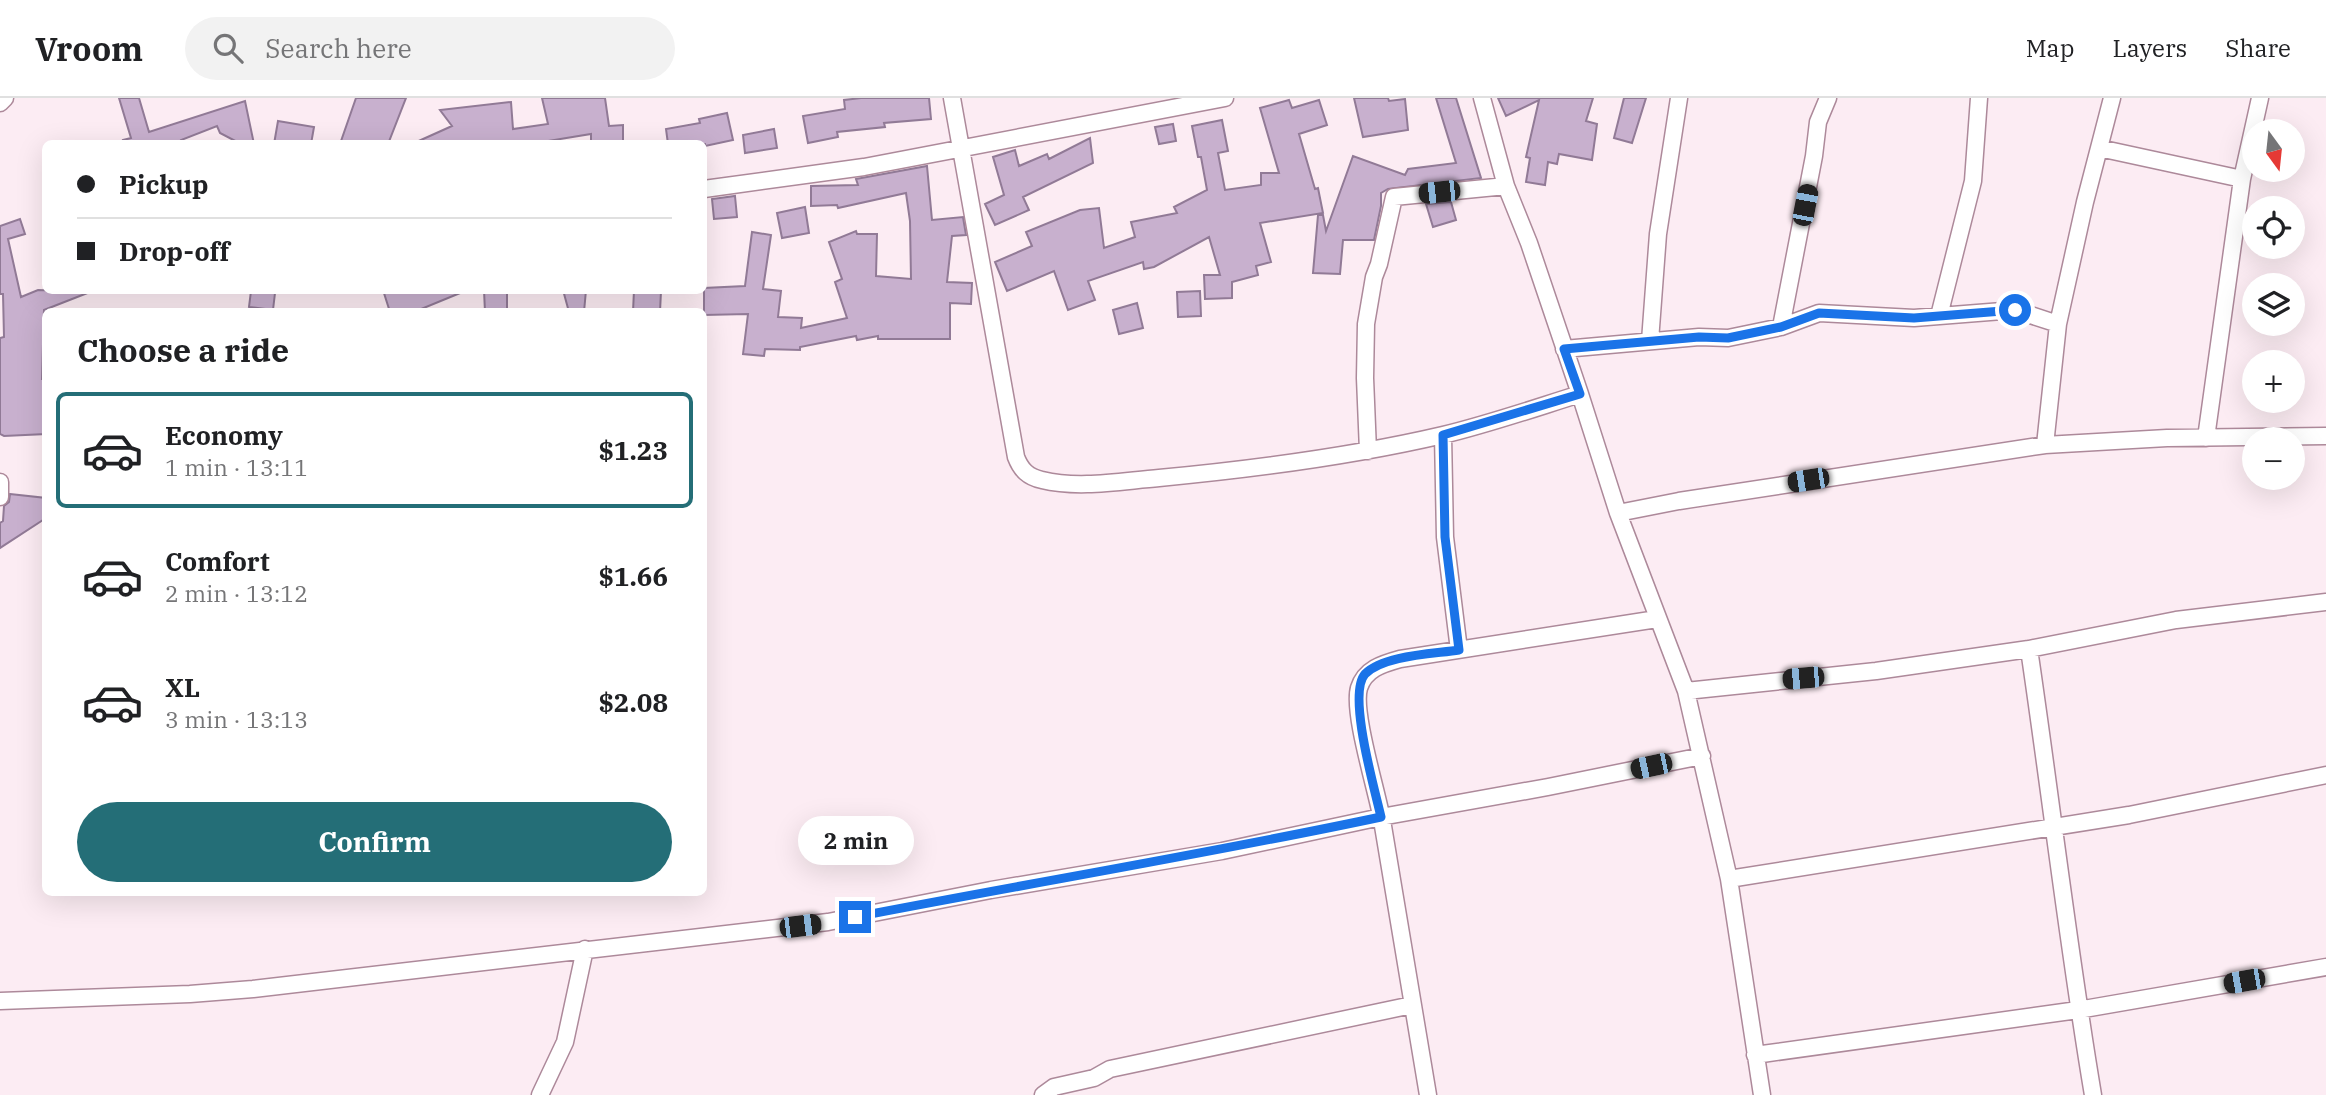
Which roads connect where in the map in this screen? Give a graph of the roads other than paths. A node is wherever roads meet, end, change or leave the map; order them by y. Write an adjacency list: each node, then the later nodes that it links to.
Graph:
1 (5, 98): 10 (street)
2 (952, 98): 12 (street)
3 (1225, 98): 12 (street)
4 (1482, 98): 15 (street)
5 (1679, 98): 20 (street)
6 (1828, 98): 19 (street)
7 (1979, 98): 17 (street)
8 (2112, 98): 13 (street)
9 (2260, 98): 11 (street)
10 (0, 103)
11 (2255, 119)
12 (959, 147): 16 (street); 27 (street)
13 (2099, 148): 14 (street); 18 (street)
14 (2242, 179): 25 (street)
15 (1506, 186): 21 (street); 27 (street)
16 (707, 189)
17 (1939, 316): 18 (street); 19 (street)
18 (2058, 324): 26 (street)
19 (1781, 327): 20 (street)
20 (1650, 341): 21 (street)
21 (1564, 349): 22 (street)
22 (1580, 394): 23 (street); 30 (street)
23 (1443, 435): 27 (street); 34 (street)
24 (2326, 436): 25 (street)
25 (2206, 438): 26 (street)
26 (2045, 445): 30 (street)
27 (1368, 451)
28 (0, 482): 29 (street)
29 (0, 497)
30 (1618, 513): 32 (street)
31 (2326, 602): 33 (street)
32 (1657, 618): 34 (street); 35 (street)
33 (2029, 649): 35 (street); 39 (street)
34 (1459, 650): 38 (street)
35 (1686, 691): 36 (street)
36 (1702, 756): 38 (street); 40 (street)
37 (2326, 775): 39 (street)
38 (1381, 817): 41 (street); 44 (street)
39 (2055, 826): 40 (street); 45 (street)
40 (1729, 879): 46 (street)
41 (585, 949): 43 (street); 47 (street)
42 (2326, 967): 45 (street)
43 (0, 1001)
44 (1412, 1005): 48 (street); 49 (street)
45 (2078, 1010): 46 (street); 51 (street)
46 (1755, 1055): 50 (street)
47 (540, 1095)
48 (1043, 1095)
49 (1428, 1095)
50 (1762, 1095)
51 (2093, 1095)

